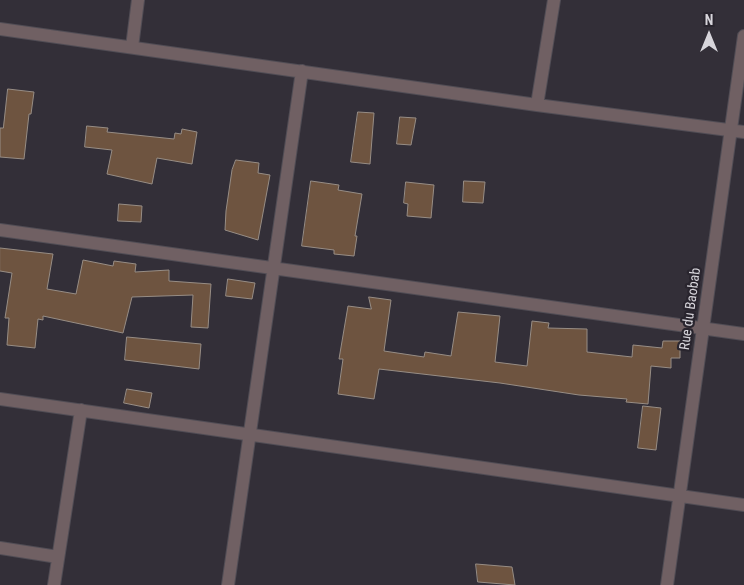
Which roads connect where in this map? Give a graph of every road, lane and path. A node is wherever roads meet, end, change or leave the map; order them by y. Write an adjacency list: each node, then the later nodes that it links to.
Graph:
1 (138, 0): 5 (street)
2 (554, 0): 7 (street)
3 (0, 28): 5 (street)
4 (744, 36): 8 (street, Rue du Baobab)
5 (132, 47): 6 (street)
6 (302, 71): 7 (street); 10 (street)
7 (537, 105): 8 (street)
8 (738, 131): 11 (street, Rue du Baobab)
9 (0, 230): 10 (street)
10 (274, 268): 11 (street); 15 (street)
11 (704, 328): 12 (street); 16 (street, Rue du Baobab)
12 (744, 334)
13 (0, 399): 14 (street)
14 (81, 410): 15 (street); 19 (street)
15 (250, 434): 16 (street); 21 (street)
16 (680, 496): 17 (street); 22 (street, Rue du Baobab)
17 (744, 505)
18 (0, 548): 19 (street)
19 (58, 557): 20 (street)
20 (54, 585)
21 (228, 585)
22 (667, 585)

